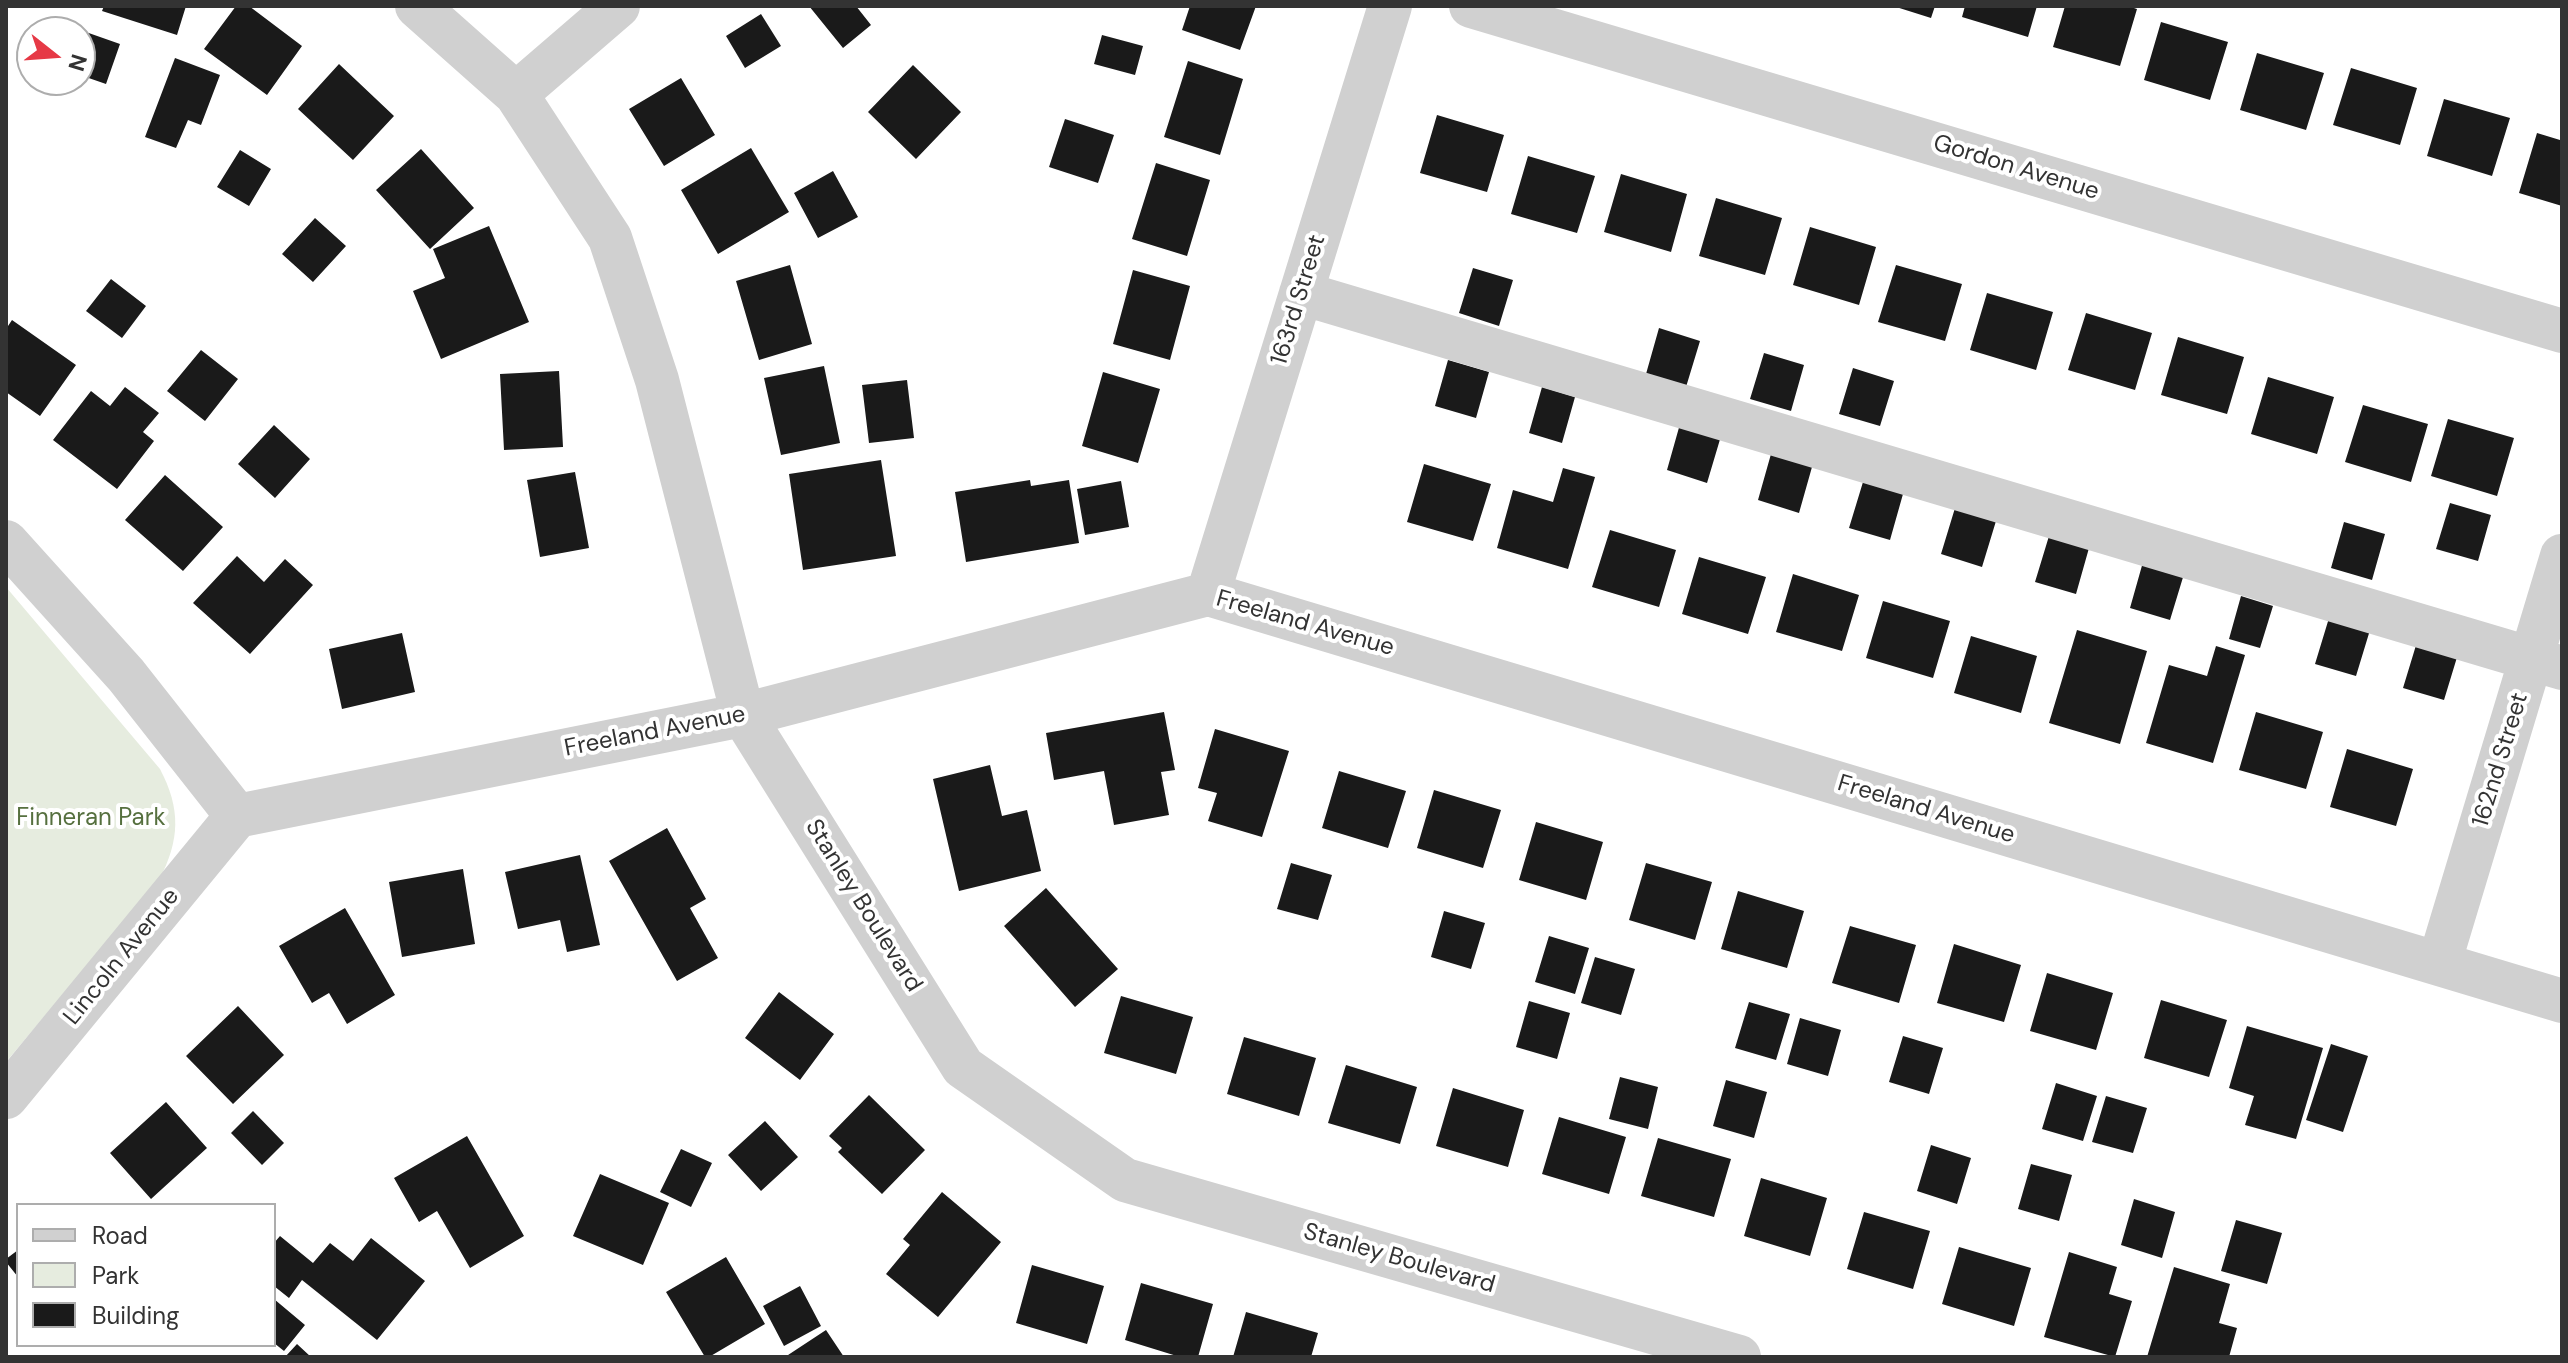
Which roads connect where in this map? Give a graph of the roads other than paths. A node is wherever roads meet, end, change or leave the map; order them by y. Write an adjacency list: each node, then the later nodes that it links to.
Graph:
1 (417, 6): 5 (street, Stanley Boulevard)
2 (618, 6): 5 (street)
3 (1390, 6): 6 (street, 163rd Street)
4 (1471, 6): 7 (street, Gordon Avenue)
5 (516, 94): 12 (street, Stanley Boulevard)
6 (1301, 293): 10 (street, 163rd Street); 11 (street)
7 (2562, 331)
8 (6, 542): 13 (street)
9 (2562, 556): 11 (street, 162nd Street)
10 (1208, 594): 12 (street, Freeland Avenue); 14 (street, Freeland Avenue)
11 (2547, 664): 14 (street, 162nd Street)
12 (743, 715): 13 (street, Freeland Avenue); 17 (street, Stanley Boulevard)
13 (237, 816): 16 (street, Lincoln Avenue)
14 (2439, 964): 15 (street, Freeland Avenue)
15 (2562, 1001)
16 (6, 1097)
17 (1739, 1357)

